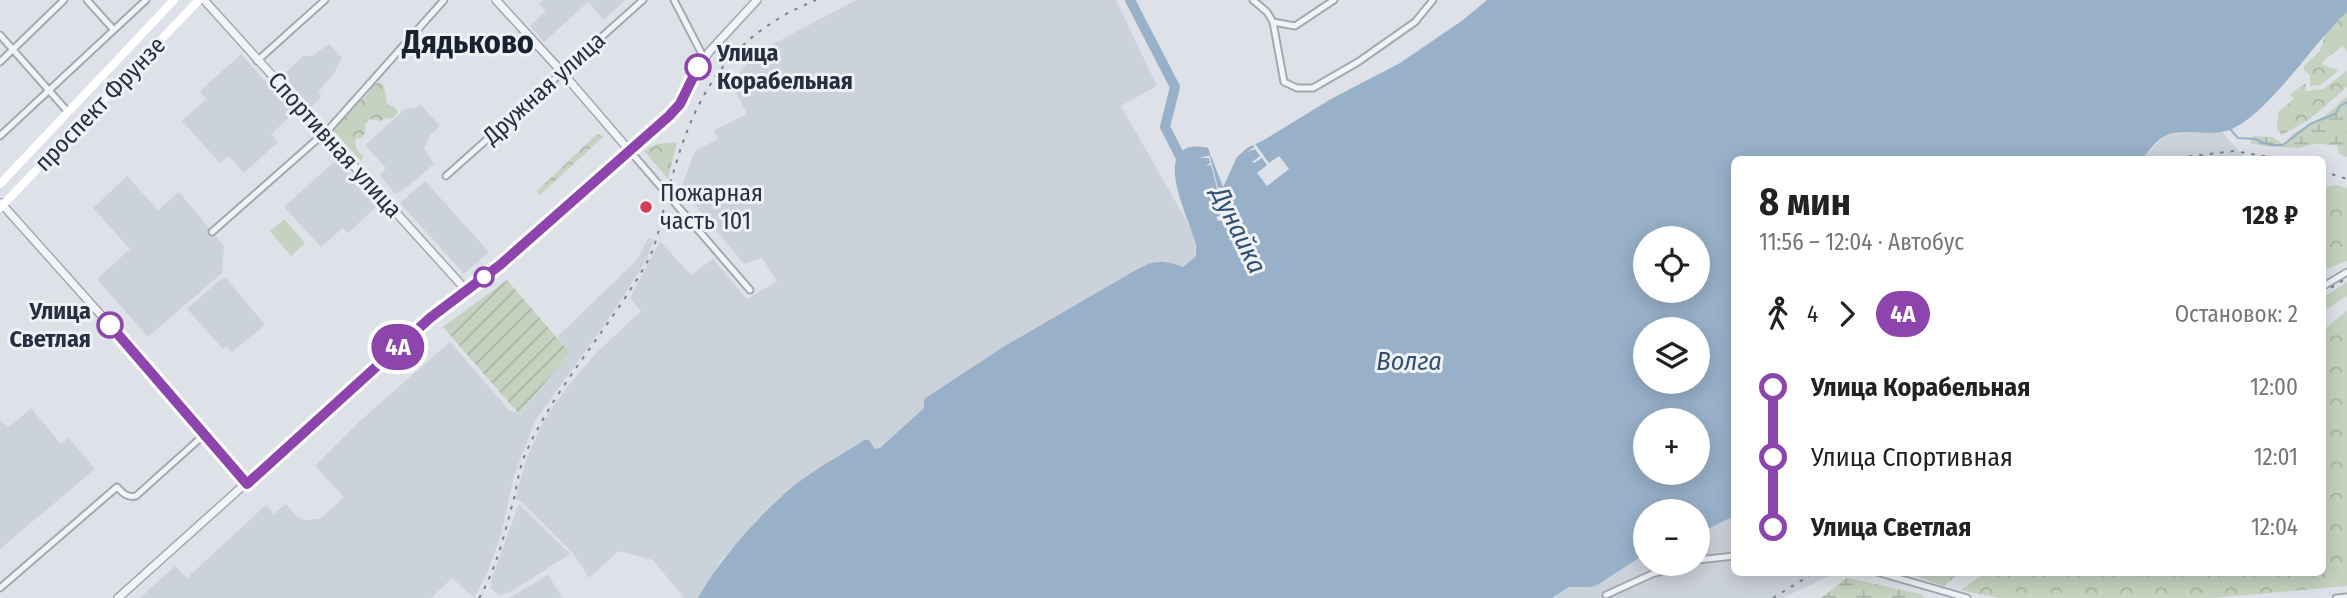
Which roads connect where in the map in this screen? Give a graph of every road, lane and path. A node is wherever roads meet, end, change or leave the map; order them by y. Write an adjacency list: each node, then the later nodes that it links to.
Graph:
1 (64, 0): 18 (street)
2 (87, 0): 16 (street)
3 (146, 0): 16 (street)
4 (174, 0): 24 (main road, проспект Фрунзе)
5 (201, 0): 20 (street, Спортивная улица); 30 (main road, проспект Фрунзе)
6 (325, 0): 20 (street)
7 (444, 0): 25 (street)
8 (496, 0): 22 (street)
9 (643, 0): 22 (street, Дружная улица)
10 (674, 0): 19 (street)
11 (757, 0): 19 (street)
12 (1253, 0): 15 (street)
13 (1334, 0): 15 (street)
14 (1433, 0): 15 (street)
15 (1273, 22)
16 (114, 29): 23 (street)
17 (0, 35): 18 (street)
18 (13, 51): 21 (street); 23 (street)
19 (704, 58): 27 (street)
20 (257, 61): 25 (street, Спортивная улица)
21 (0, 62)
22 (561, 71): 27 (street); 28 (street, Дружная улица)
23 (48, 91): 24 (street); 26 (street)
24 (68, 112): 29 (main road, проспект Фрунзе)
25 (324, 132): 31 (street); 34 (street, Спортивная улица)
26 (0, 136)
27 (629, 150): 34 (street); 35 (street)
28 (446, 176)
29 (0, 184)
30 (1, 205): 36 (street)
31 (212, 232)
32 (2347, 272): 33 (street)
33 (2326, 285)
34 (466, 290): 37 (street)
35 (750, 290)
36 (205, 434): 37 (street); 42 (street)
37 (247, 484): 45 (street)
38 (1731, 556): 39 (street)
39 (1710, 559)
40 (1648, 576): 43 (street)
41 (1891, 576): 46 (street)
42 (0, 588)
43 (1606, 595)
44 (2347, 597): 47 (street)
45 (118, 598)
46 (1967, 598)
47 (2336, 598)

